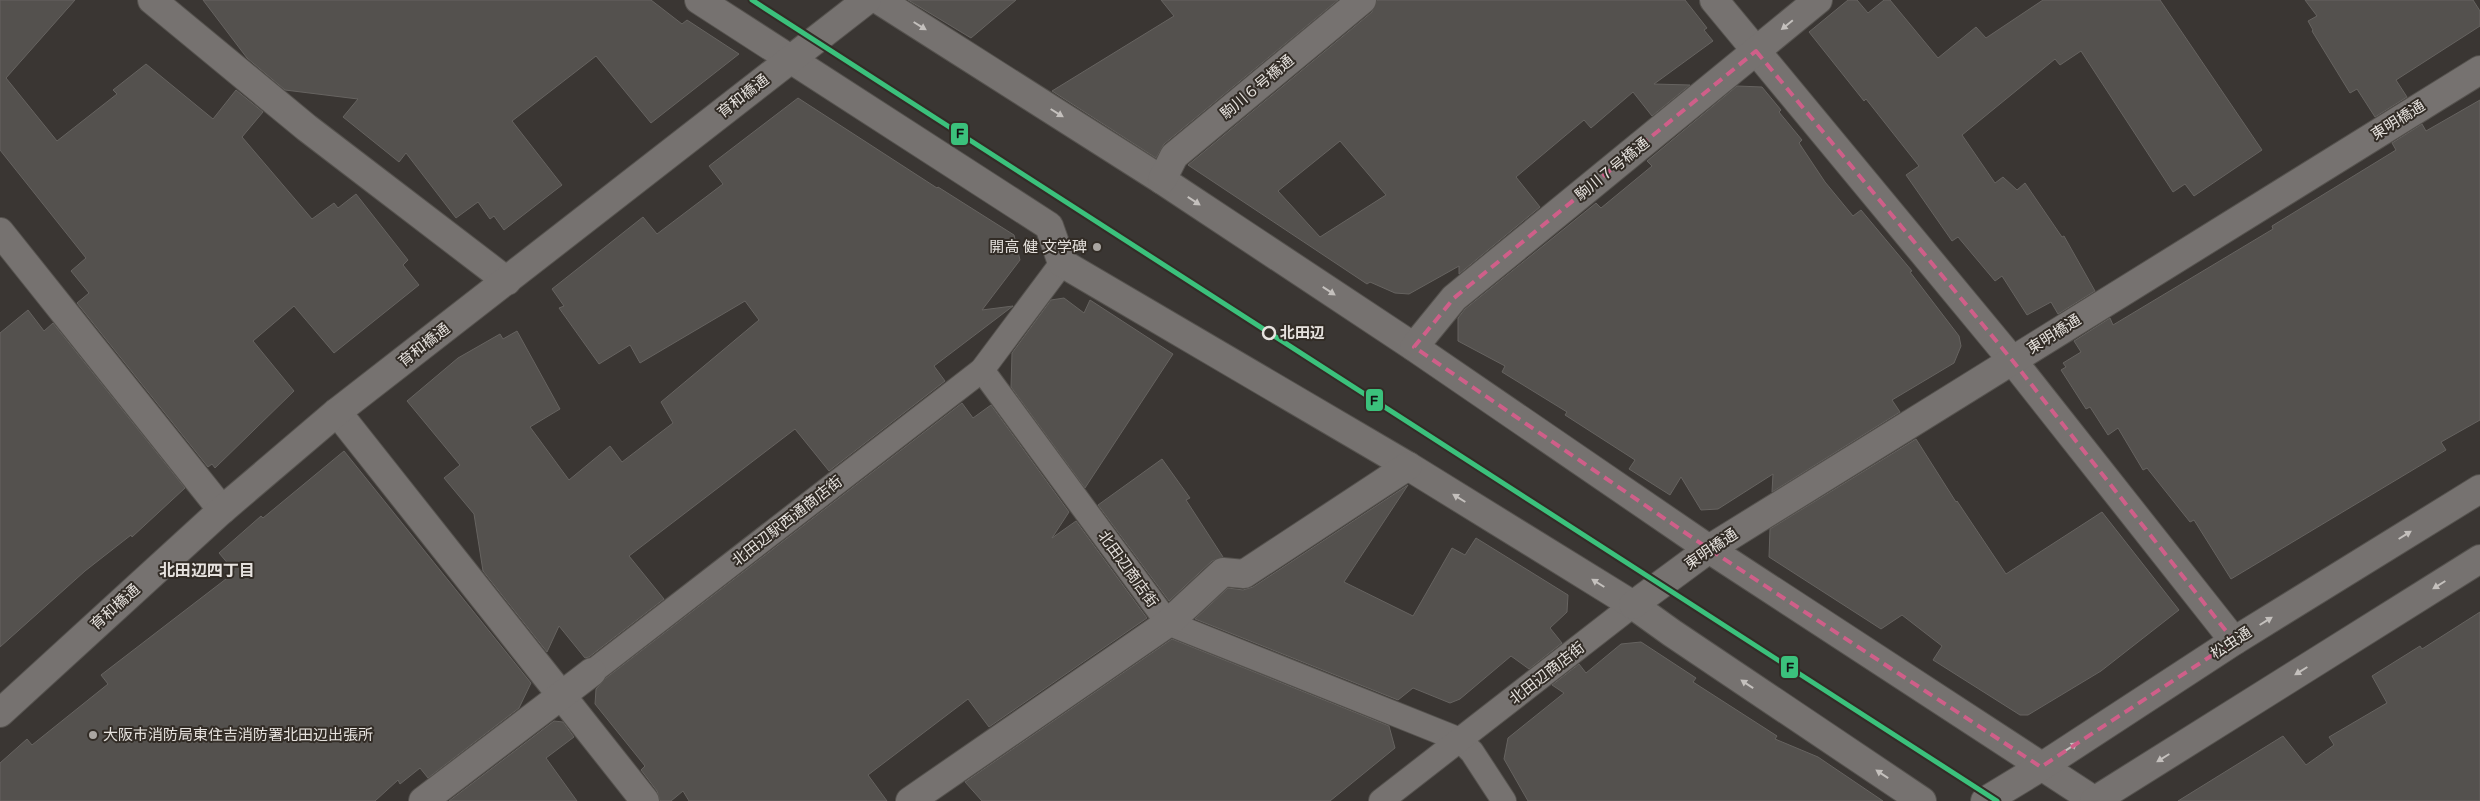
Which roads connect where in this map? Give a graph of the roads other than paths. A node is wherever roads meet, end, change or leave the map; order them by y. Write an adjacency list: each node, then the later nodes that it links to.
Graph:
1 (152, 0): 14 (street)
2 (699, 0): 9 (street)
3 (867, 0): 9 (street, 育和橋通)
4 (879, 0): 11 (street, one-way to 11)
5 (1362, 0): 11 (street, 駒川６号橋通)
6 (1714, 0): 8 (street)
7 (1818, 0): 8 (street, 駒川７号橋通, one-way to 8)
8 (1756, 51): 15 (street, 駒川７号橋通); 16 (street)
9 (790, 59): 13 (street); 14 (street, 育和橋通)
10 (2480, 70): 16 (street, 東明橋通)
11 (1162, 180): 15 (street, one-way to 15)
12 (0, 232): 21 (street)
13 (1062, 263): 17 (street); 19 (street)
14 (507, 281): 18 (street, 育和橋通)
15 (1414, 347): 22 (street)
16 (2012, 360): 22 (street, 東明橋通); 26 (street)
17 (982, 370): 25 (street, 北田辺商店街); 27 (street, 北田辺駅西通商店街)
18 (337, 412): 21 (street, 育和橋通); 28 (street)
19 (1408, 466): 24 (street, one-way to 19); 25 (street)
20 (2480, 489): 26 (street, 松虫通, one-way to 20)
21 (222, 510): 29 (street, 育和橋通)
22 (1709, 548): 24 (street, 東明橋通); 31 (street)
23 (2480, 560): 39 (street, one-way to 39)
24 (1634, 605): 30 (street, 北田辺商店街); 37 (street, one-way to 24)
25 (1168, 623): 30 (street); 34 (street)
26 (2234, 640): 31 (street, 松虫通, one-way to 26)
27 (592, 672): 28 (street)
28 (560, 695): 32 (street); 33 (street)
29 (0, 713)
30 (1460, 740): 35 (street, 北田辺商店街); 36 (street)
31 (2042, 767): 38 (street, 松虫通); 39 (street)
32 (423, 801)
33 (645, 801)
34 (910, 801)
35 (1381, 801)
36 (1504, 801)
37 (1922, 801)
38 (1986, 801)
39 (2095, 801)

